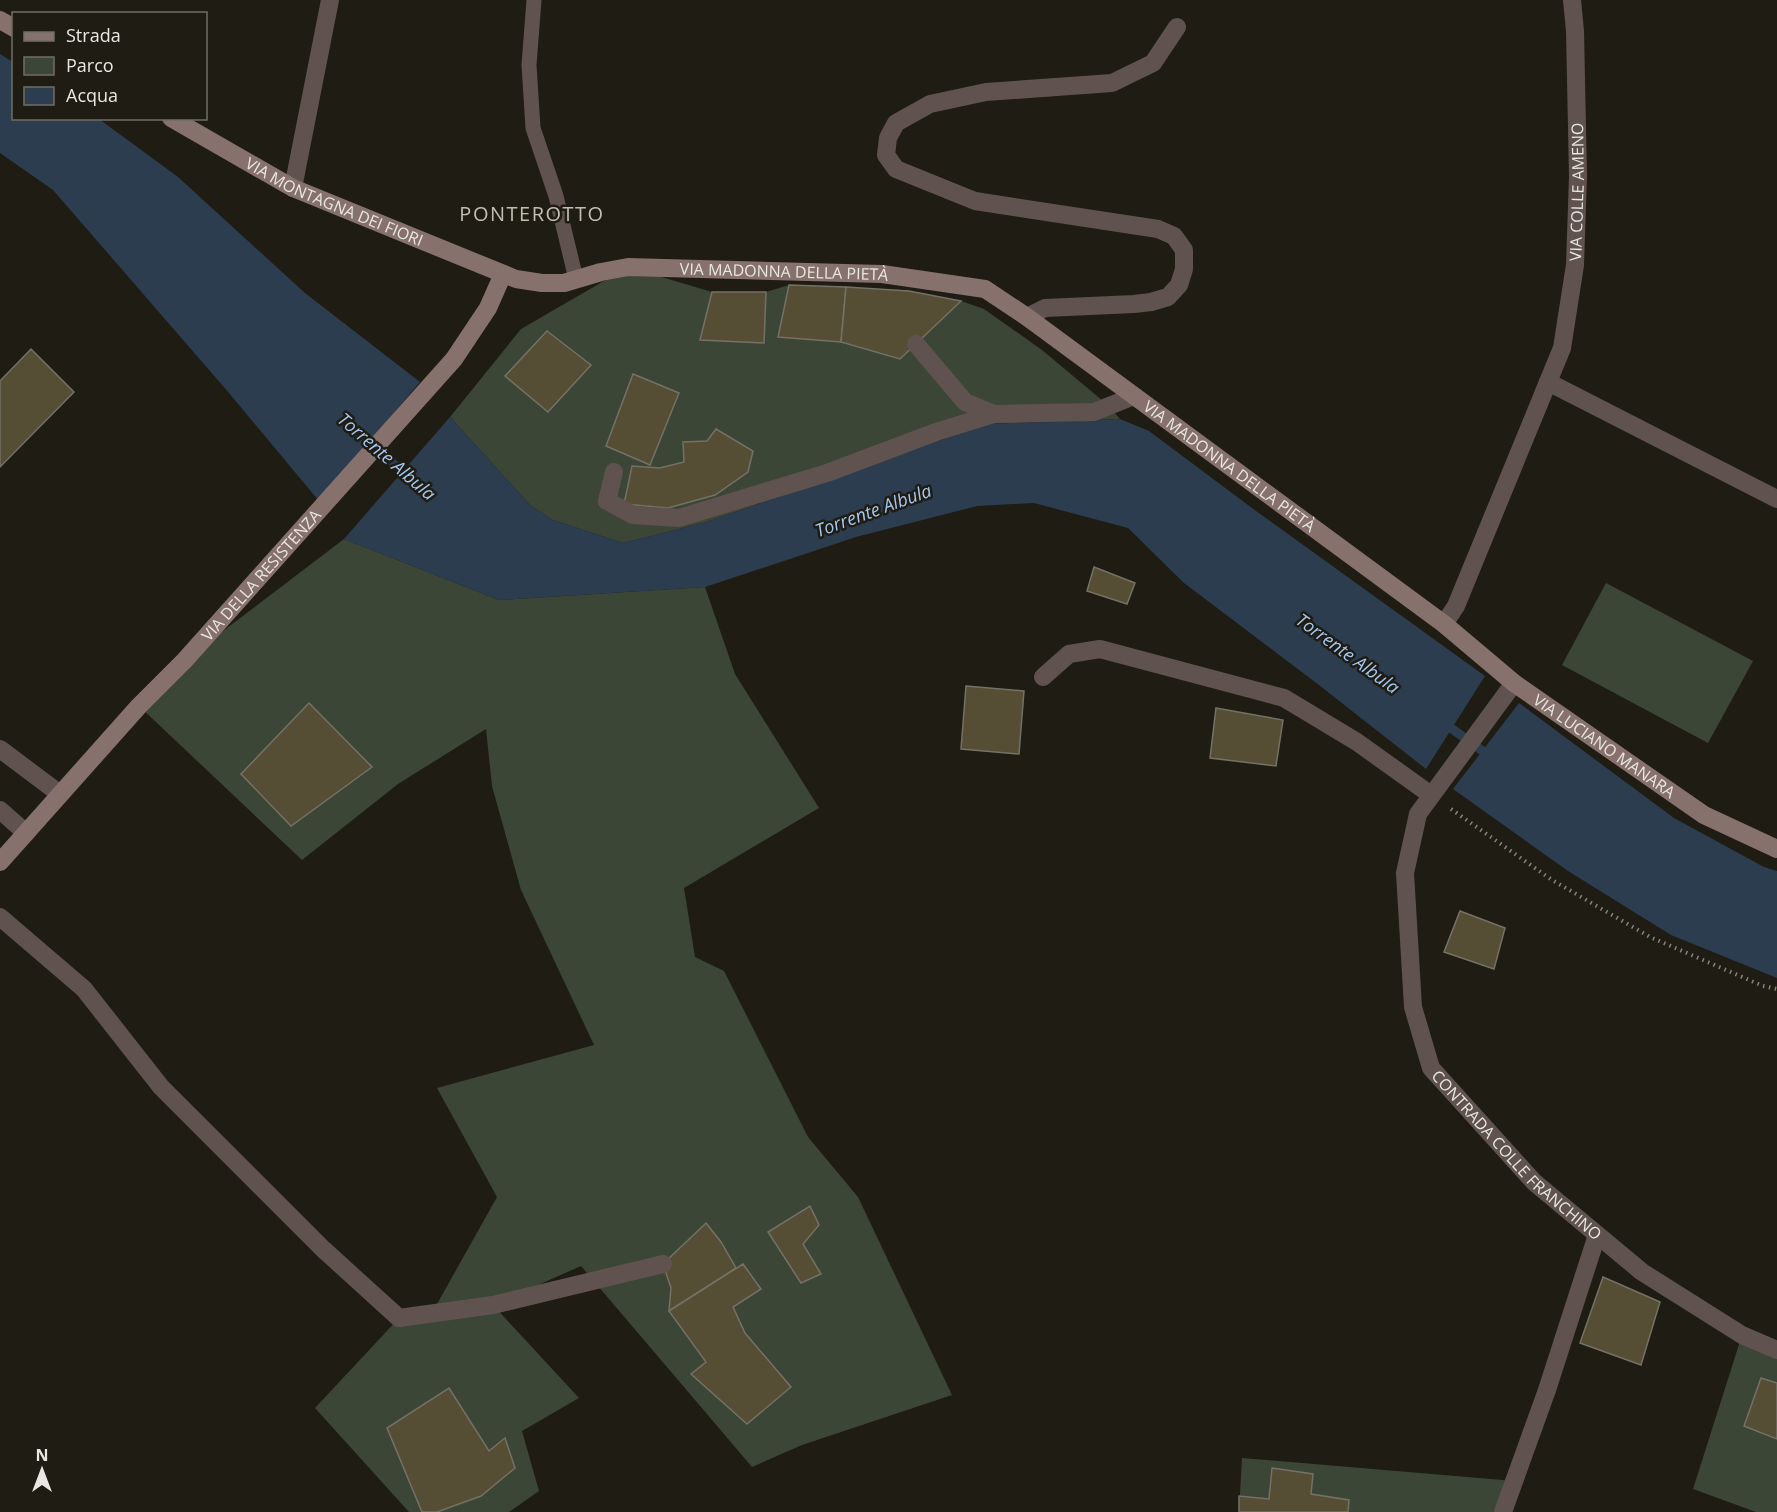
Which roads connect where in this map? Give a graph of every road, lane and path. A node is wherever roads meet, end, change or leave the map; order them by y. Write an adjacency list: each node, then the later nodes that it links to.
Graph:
1 (330, 0): 6 (street)
2 (534, 0): 8 (lane)
3 (1572, 0): 11 (street, VIA COLLE AMENO)
4 (1177, 27): 9 (street)
5 (174, 120): 6 (main road, VIA MONTAGNA DEI FIORI)
6 (293, 188): 7 (main road, VIA MONTAGNA DEI FIORI)
7 (503, 274): 8 (main road, VIA MADONNA DELLA PIETÀ); 20 (main road, VIA DELLA RESISTENZA)
8 (576, 279): 9 (main road, VIA MADONNA DELLA PIETÀ)
9 (1027, 317): 12 (main road, VIA MADONNA DELLA PIETÀ)
10 (916, 344): 13 (street)
11 (1548, 381): 15 (street); 16 (street)
12 (1134, 396): 13 (street); 16 (main road, VIA MADONNA DELLA PIETÀ)
13 (994, 414): 14 (street)
14 (614, 472)
15 (1777, 500)
16 (1444, 624): 18 (main road, VIA LUCIANO MANARA)
17 (1043, 677): 21 (street)
18 (1514, 682): 21 (street, CONTRADA COLLE FRANCHINO); 24 (main road, VIA LUCIANO MANARA)
19 (0, 749): 20 (street)
20 (60, 794): 23 (main road, VIA DELLA RESISTENZA)
21 (1431, 795): 27 (path); 28 (street, CONTRADA COLLE FRANCHINO)
22 (0, 810): 23 (street)
23 (26, 833): 25 (main road, VIA DELLA RESISTENZA)
24 (1777, 849)
25 (0, 862)
26 (0, 917): 29 (street)
27 (1777, 989)
28 (1597, 1235): 30 (street, CONTRADA COLLE FRANCHINO); 31 (street)
29 (663, 1264)
30 (1777, 1350)
31 (1503, 1512)

